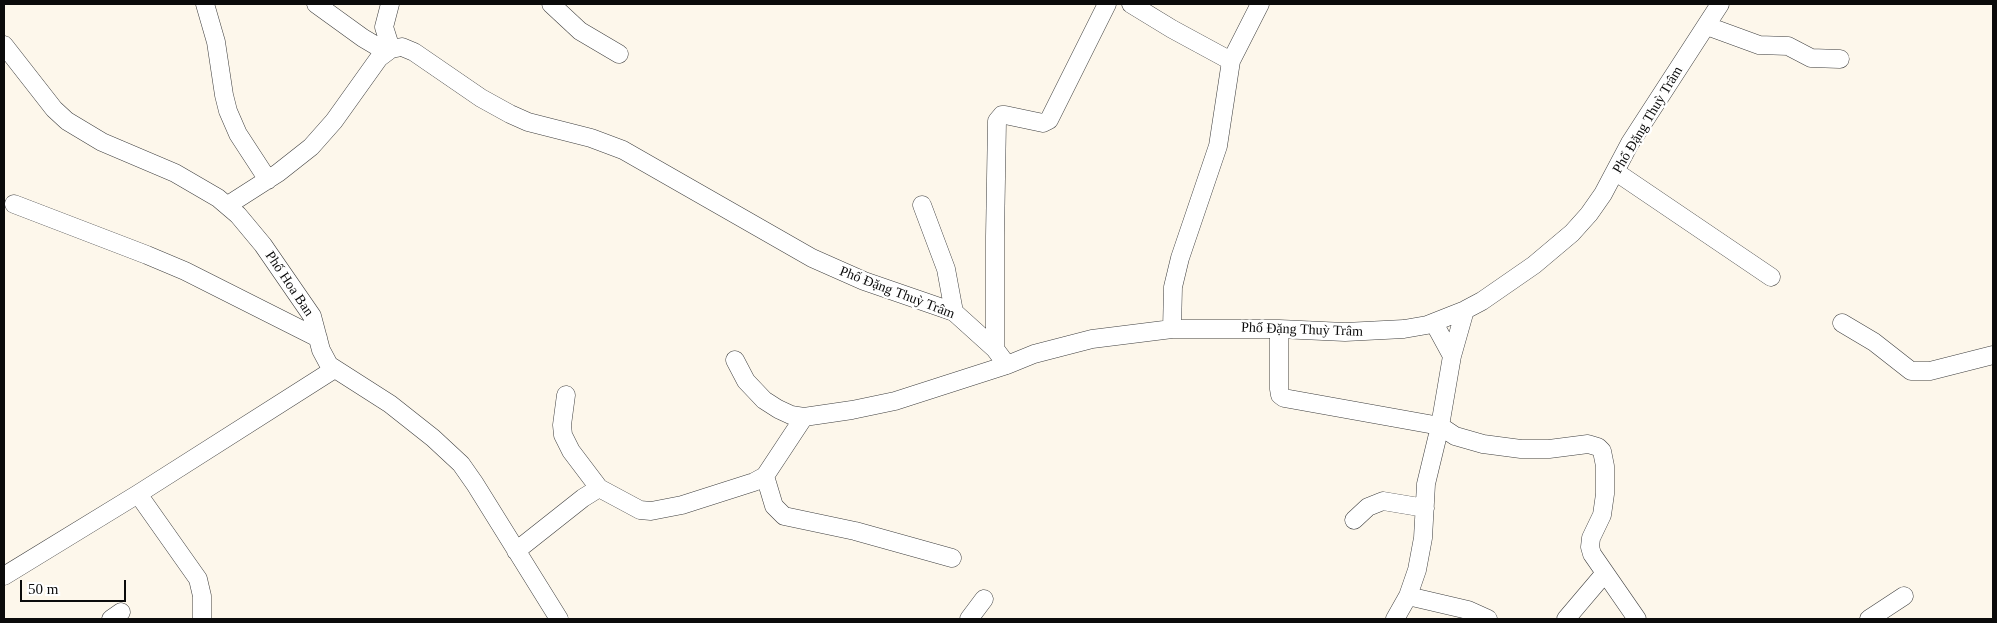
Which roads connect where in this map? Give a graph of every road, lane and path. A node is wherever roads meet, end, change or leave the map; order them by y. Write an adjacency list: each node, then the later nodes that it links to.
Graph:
1 (205, 4): 16 (street)
2 (316, 4): 11 (street)
3 (390, 4): 11 (street)
4 (552, 4): 12 (street)
5 (1107, 4): 28 (street)
6 (1131, 4): 14 (street)
7 (1260, 4): 14 (street)
8 (1720, 4): 9 (street, Phố Đặng Thuỳ Trâm)
9 (1707, 26): 13 (street); 15 (street, Phố Đặng Thuỳ Trâm)
10 (4, 45): 18 (street, Phố Hoa Ban)
11 (388, 50): 16 (street); 22 (street, Phố Đặng Thuỳ Trâm)
12 (619, 54)
13 (1840, 58)
14 (1230, 61): 25 (street)
15 (1616, 172): 20 (street); 21 (street, Phố Đặng Thuỳ Trâm)
16 (268, 180): 18 (street)
17 (14, 204): 27 (street)
18 (228, 205): 27 (street, Phố Hoa Ban)
19 (922, 205): 22 (street)
20 (1771, 277)
21 (1465, 310): 23 (street, Phố Đặng Thuỳ Trâm); 30 (street)
22 (954, 312): 28 (street, Phố Đặng Thuỳ Trâm)
23 (1434, 322): 26 (street, Phố Đặng Thuỳ Trâm); 30 (street)
24 (1842, 322): 29 (street)
25 (1172, 329): 26 (street, Phố Đặng Thuỳ Trâm); 32 (street, Phố Đặng Thuỳ Trâm)
26 (1279, 329): 36 (street)
27 (318, 338): 33 (street, Phố Hoa Ban)
28 (996, 349): 32 (street, Phố Đặng Thuỳ Trâm)
29 (1993, 355)
30 (1452, 356): 36 (street)
31 (735, 360): 35 (street)
32 (1007, 365): 35 (street)
33 (333, 370): 39 (street); 42 (street)
34 (566, 395): 38 (street)
35 (804, 417): 37 (street)
36 (1440, 426): 40 (street); 44 (street)
37 (765, 476): 38 (street); 43 (street)
38 (599, 488): 42 (street)
39 (138, 494): 45 (street); 49 (street)
40 (1425, 508): 41 (street); 46 (street)
41 (1354, 520)
42 (516, 551): 50 (street)
43 (952, 558)
44 (1605, 573): 54 (street); 55 (street)
45 (4, 576)
46 (1408, 596): 52 (street); 53 (street)
47 (1904, 596): 56 (street)
48 (984, 599): 51 (street)
49 (202, 619)
50 (559, 619)
51 (969, 619)
52 (1395, 619)
53 (1488, 619)
54 (1566, 619)
55 (1637, 619)
56 (1869, 619)

